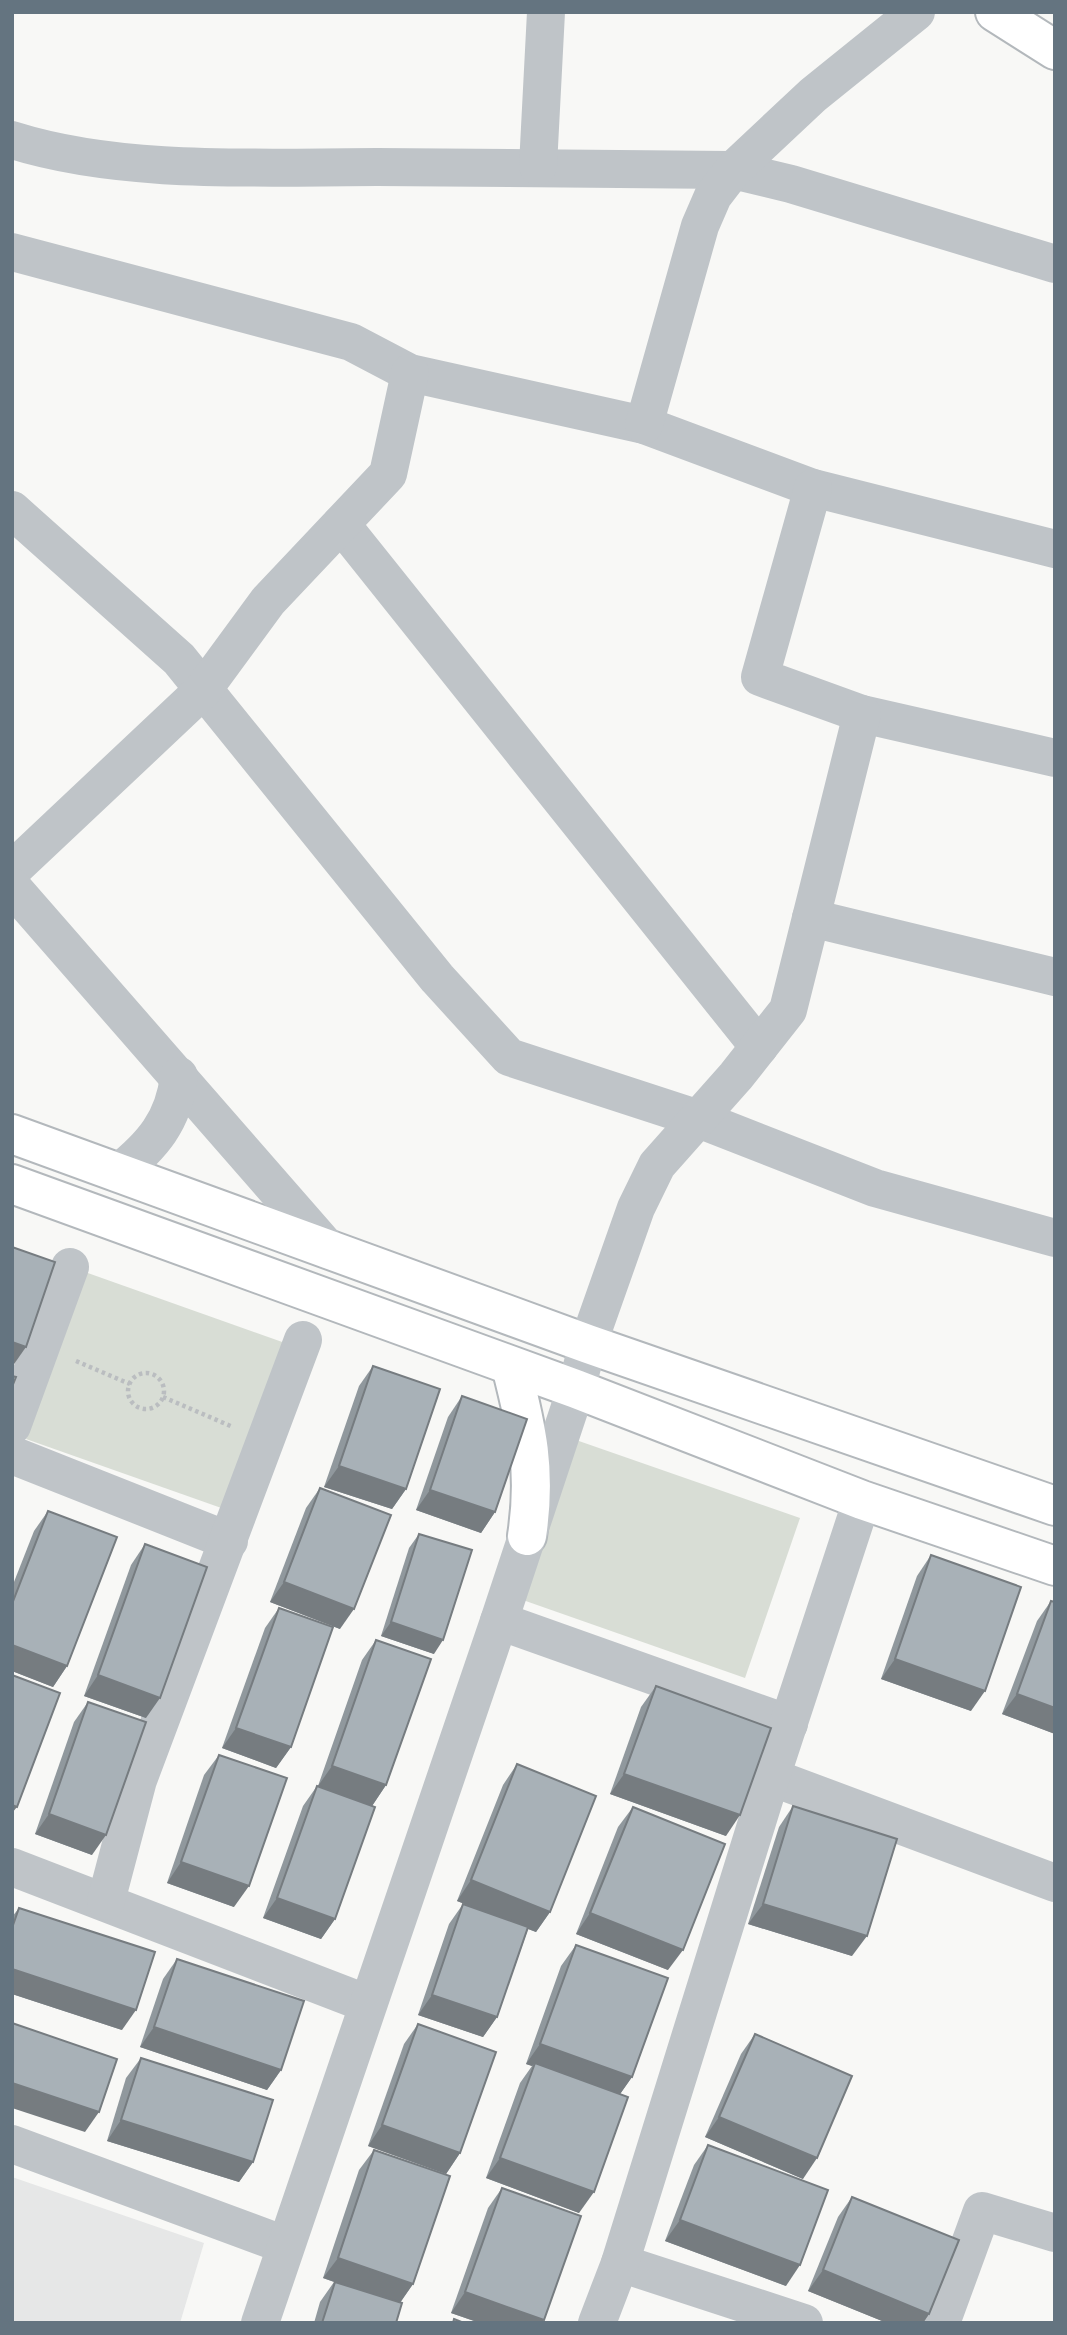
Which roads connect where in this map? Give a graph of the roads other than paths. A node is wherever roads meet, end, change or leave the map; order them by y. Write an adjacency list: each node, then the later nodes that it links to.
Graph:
1 (545, 12): 6 (street)
2 (916, 12): 7 (street)
3 (996, 12): 4 (main road)
4 (1055, 50)
5 (12, 140): 6 (street)
6 (538, 166): 7 (street)
7 (733, 170): 9 (street); 11 (street)
8 (12, 252): 10 (street)
9 (1055, 264)
10 (410, 373): 11 (street); 14 (street)
11 (644, 425): 12 (street)
12 (813, 488): 15 (street); 17 (street)
13 (12, 510): 16 (street)
14 (341, 524): 16 (street); 23 (street)
15 (1055, 549)
16 (202, 691): 19 (street); 25 (street)
17 (862, 714): 18 (street); 21 (street)
18 (1055, 758)
19 (12, 870)
20 (12, 887): 24 (street)
21 (811, 918): 22 (street); 23 (street)
22 (1055, 977)
23 (759, 1047): 25 (street)
24 (179, 1076): 27 (street); 30 (street)
25 (696, 1118): 29 (street); 33 (street)
26 (12, 1134): 27 (main road)
27 (118, 1173): 30 (main road)
28 (12, 1184): 34 (main road)
29 (1055, 1238)
30 (329, 1250): 33 (main road)
31 (70, 1267): 36 (street)
32 (303, 1340): 41 (street)
33 (588, 1344): 35 (street); 39 (main road)
34 (511, 1366): 35 (main road); 40 (main road)
35 (576, 1389): 38 (main road); 40 (street)
36 (12, 1426)
37 (12, 1454): 41 (street)
38 (862, 1500): 42 (main road); 44 (street)
39 (1055, 1506)
40 (527, 1536): 43 (street)
41 (229, 1541): 48 (street)
42 (1055, 1566)
43 (499, 1621): 44 (street); 49 (street)
44 (789, 1724): 45 (street)
45 (771, 1777): 47 (street); 53 (street)
46 (12, 1867): 48 (street)
47 (1055, 1883)
48 (106, 1901): 49 (street)
49 (368, 2004): 52 (street)
50 (12, 2144): 52 (street)
51 (1055, 2233): 57 (street)
52 (285, 2245): 54 (street)
53 (620, 2263): 55 (street); 56 (street)
54 (260, 2323)
55 (597, 2323)
56 (804, 2323)
57 (941, 2323)

